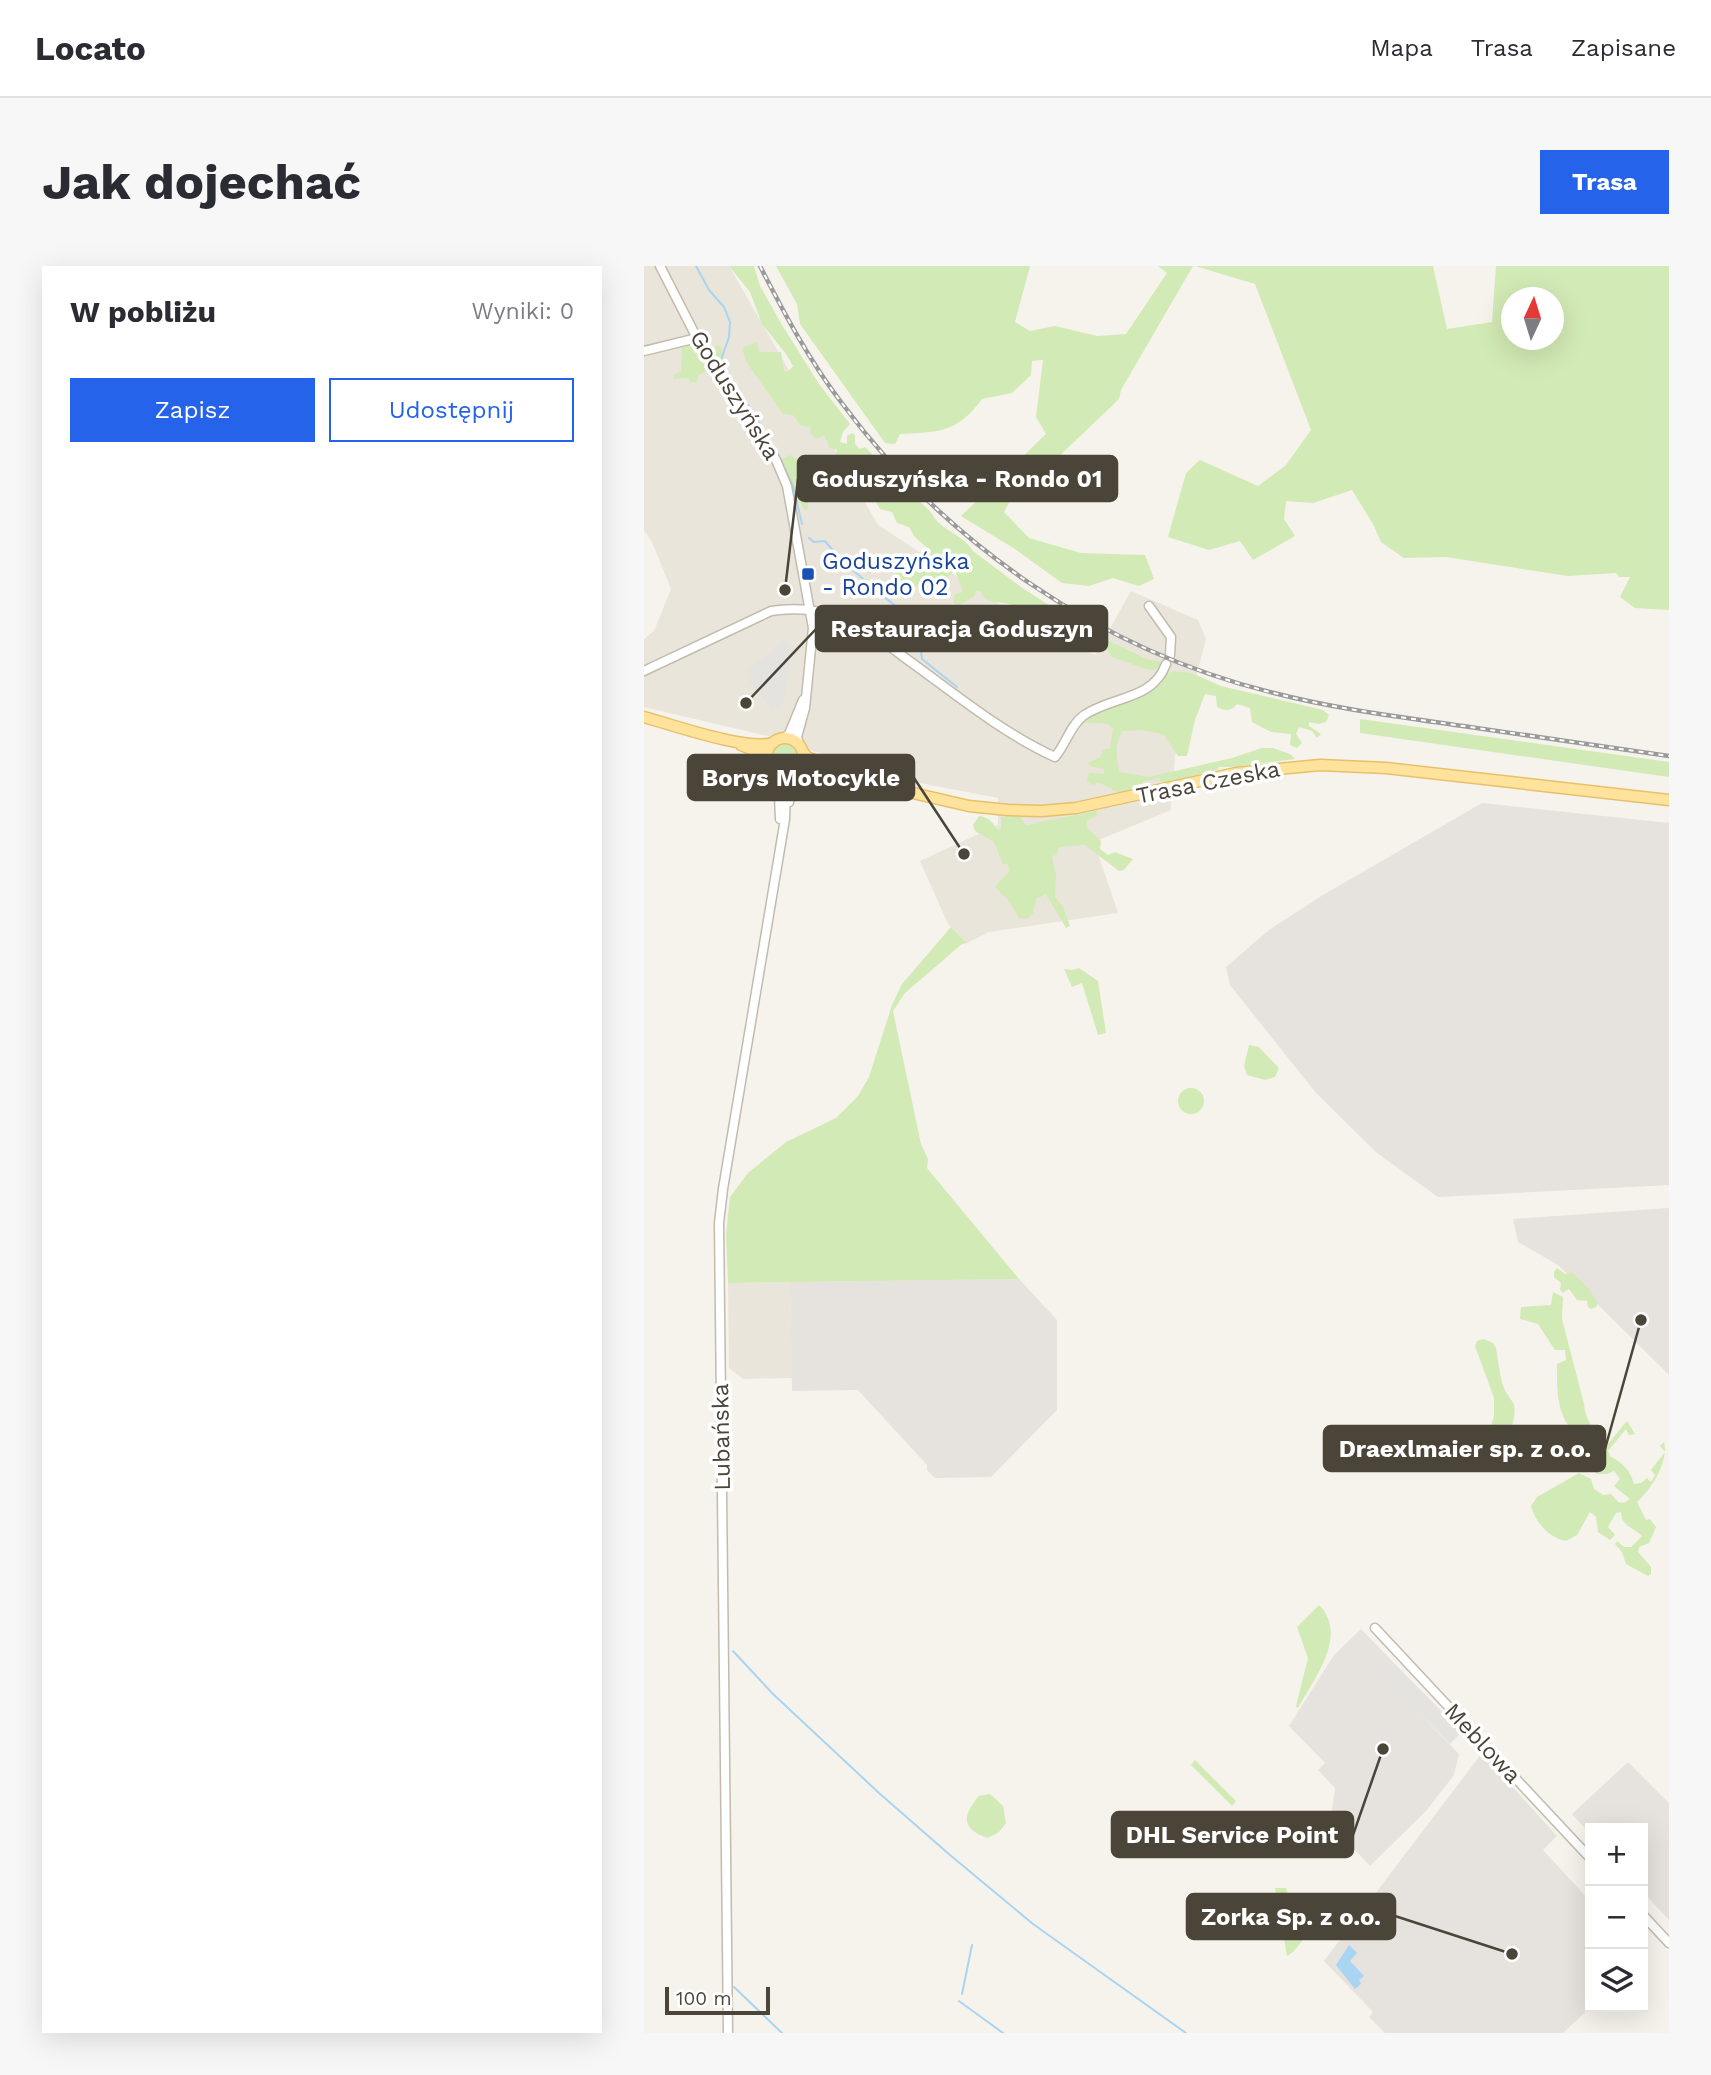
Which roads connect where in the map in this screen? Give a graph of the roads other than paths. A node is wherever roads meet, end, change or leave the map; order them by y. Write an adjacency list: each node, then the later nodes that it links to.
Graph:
1 (660, 266): 2 (street, Goduszyńska)
2 (697, 338): 3 (street); 5 (street, Goduszyńska)
3 (644, 351)
4 (1149, 606): 6 (street)
5 (811, 611): 7 (street); 8 (street); 9 (street, Goduszyńska)
6 (1170, 655)
7 (1167, 664)
8 (644, 671)
9 (806, 694): 11 (street, Goduszyńska); 14 (street, Goduszyńska)
10 (644, 717): 12 (main road)
11 (784, 738): 13 (main road); 14 (main road)
12 (735, 741): 13 (main road); 15 (main road)
13 (773, 743): 15 (main road)
14 (801, 748): 16 (main road, Trasa Czeska); 17 (main road)
15 (767, 759): 18 (main road)
16 (836, 770): 17 (main road, Trasa Czeska); 19 (main road, Trasa Czeska); 20 (street)
17 (795, 771): 18 (main road); 20 (street, Lubańska)
18 (778, 773): 21 (street, Lubańska)
19 (1669, 800)
20 (785, 819): 21 (street, Lubańska)
21 (781, 845): 26 (street, Lubańska)
22 (1375, 1628): 23 (street, Meblowa)
23 (1585, 1853)
24 (1648, 1920): 25 (street)
25 (1669, 1943)
26 (728, 2033)

